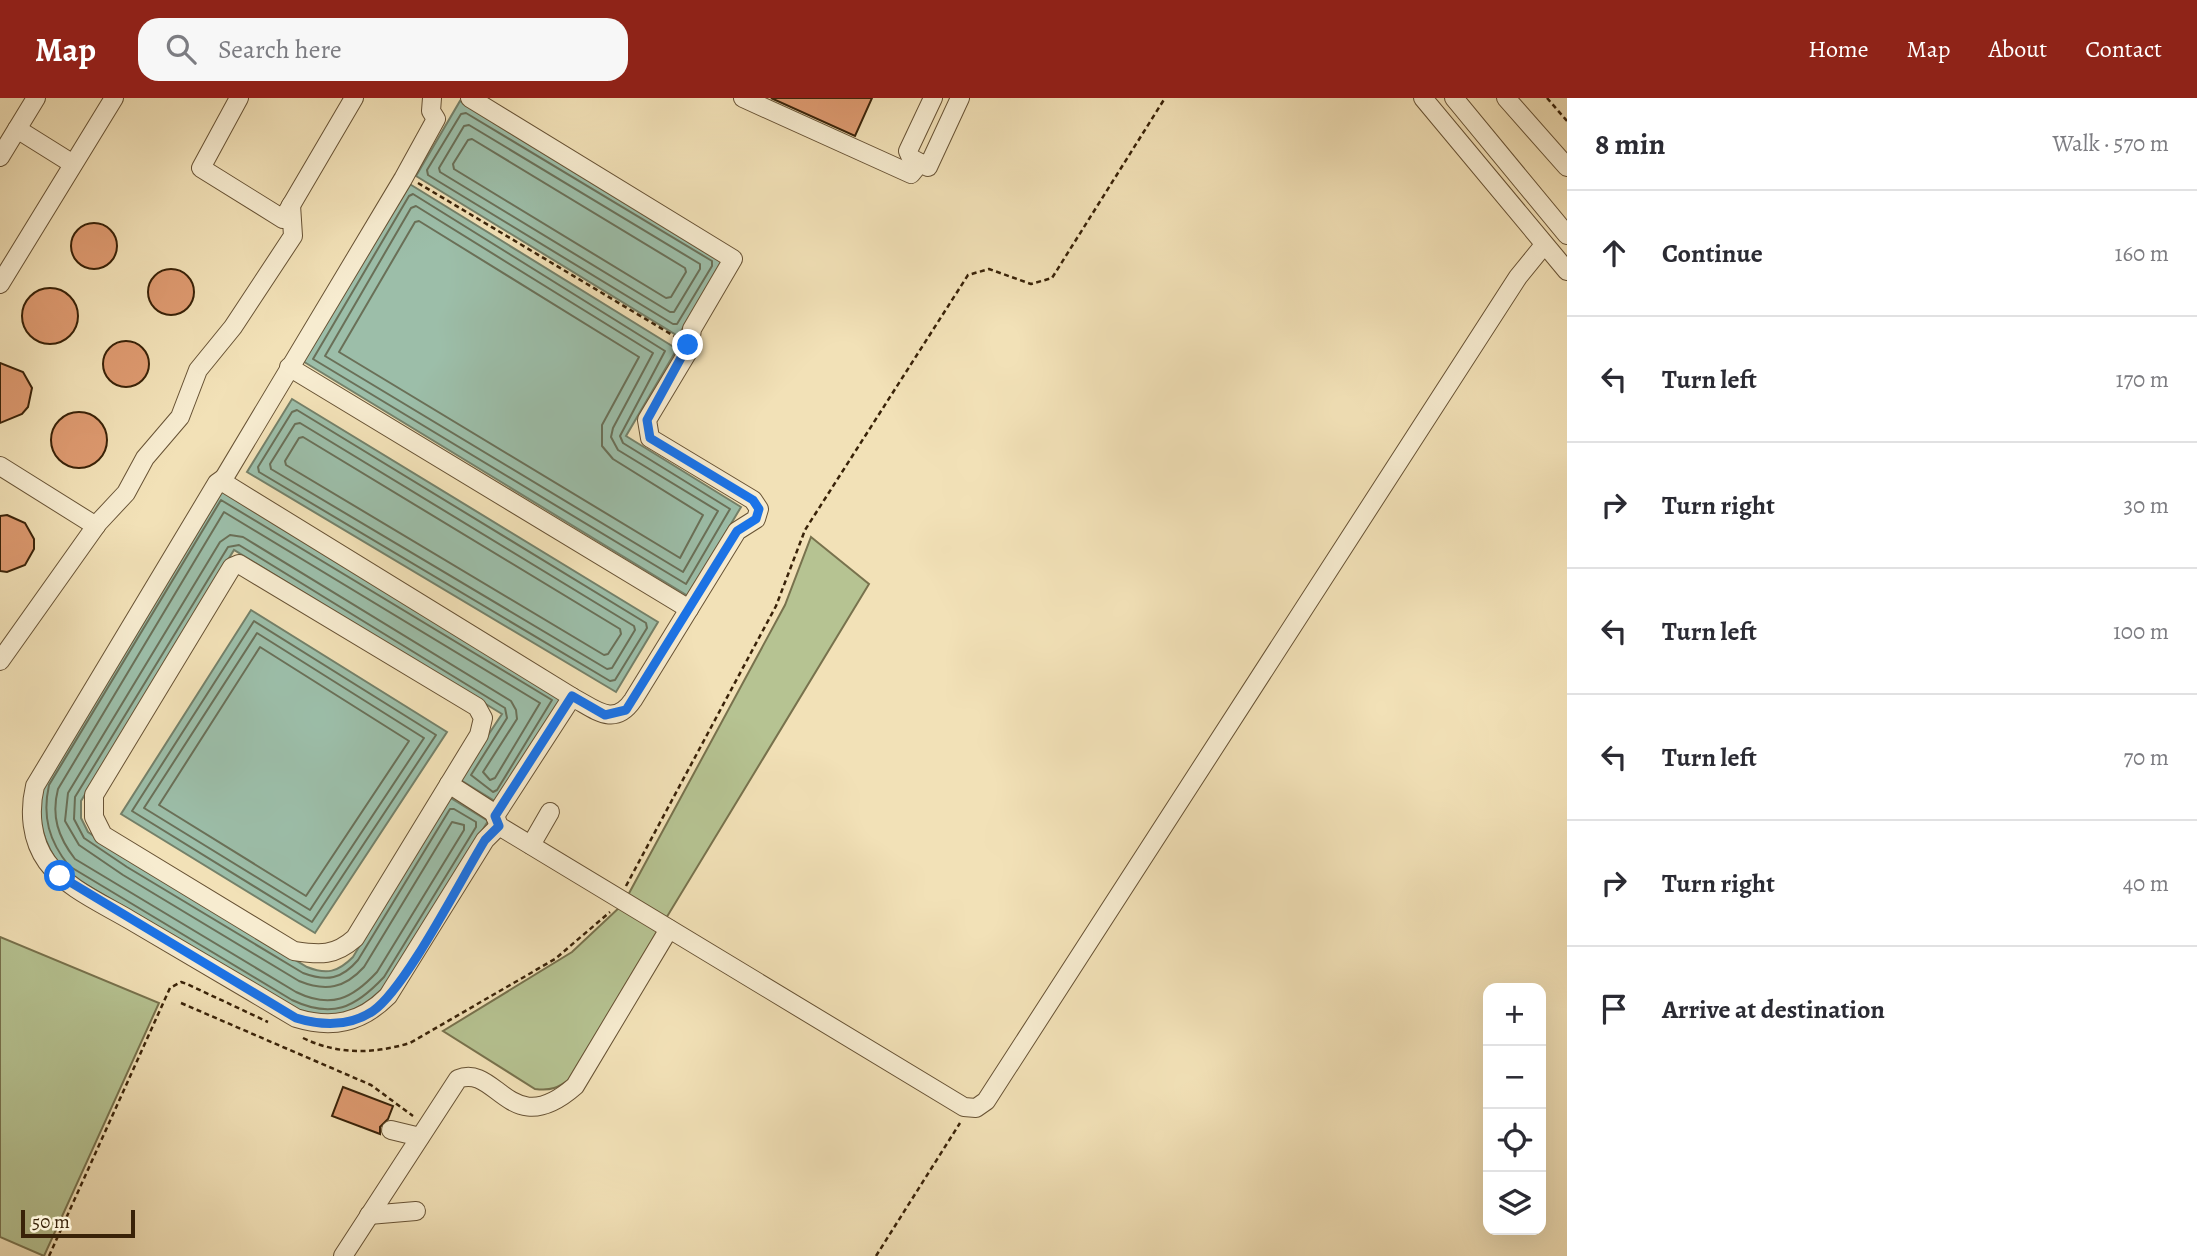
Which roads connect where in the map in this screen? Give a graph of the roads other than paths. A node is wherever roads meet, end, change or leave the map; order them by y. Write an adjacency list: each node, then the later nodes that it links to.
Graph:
1 (36, 98): 13 (street)
2 (114, 98): 15 (street)
3 (239, 98): 17 (street)
4 (354, 98): 17 (street)
5 (432, 98): 22 (street)
6 (470, 98): 26 (street)
7 (743, 98): 14 (street)
8 (933, 98): 14 (street)
9 (960, 98): 14 (street)
10 (1423, 98): 19 (street)
11 (1454, 98): 18 (street)
12 (1506, 98): 16 (street)
13 (6, 141): 15 (street)
14 (920, 163)
15 (74, 164): 21 (street)
16 (1567, 167)
17 (291, 205): 25 (street)
18 (1567, 235)
19 (1544, 245): 20 (street); 33 (street)
20 (1567, 271)
21 (0, 284)
22 (289, 367): 24 (street); 26 (street)
23 (0, 466): 25 (street)
24 (224, 478): 28 (street); 31 (street)
25 (96, 526): 27 (street)
26 (689, 609): 28 (street)
27 (0, 661)
28 (572, 696): 31 (street)
29 (449, 784): 29 (street); 31 (street)
30 (550, 812): 32 (street)
31 (497, 821): 32 (street)
32 (531, 845): 33 (street)
33 (669, 929): 35 (street)
34 (391, 1130): 35 (street)
35 (423, 1132): 37 (street)
36 (416, 1212): 37 (street)
37 (369, 1215): 38 (street)
38 (343, 1256)

